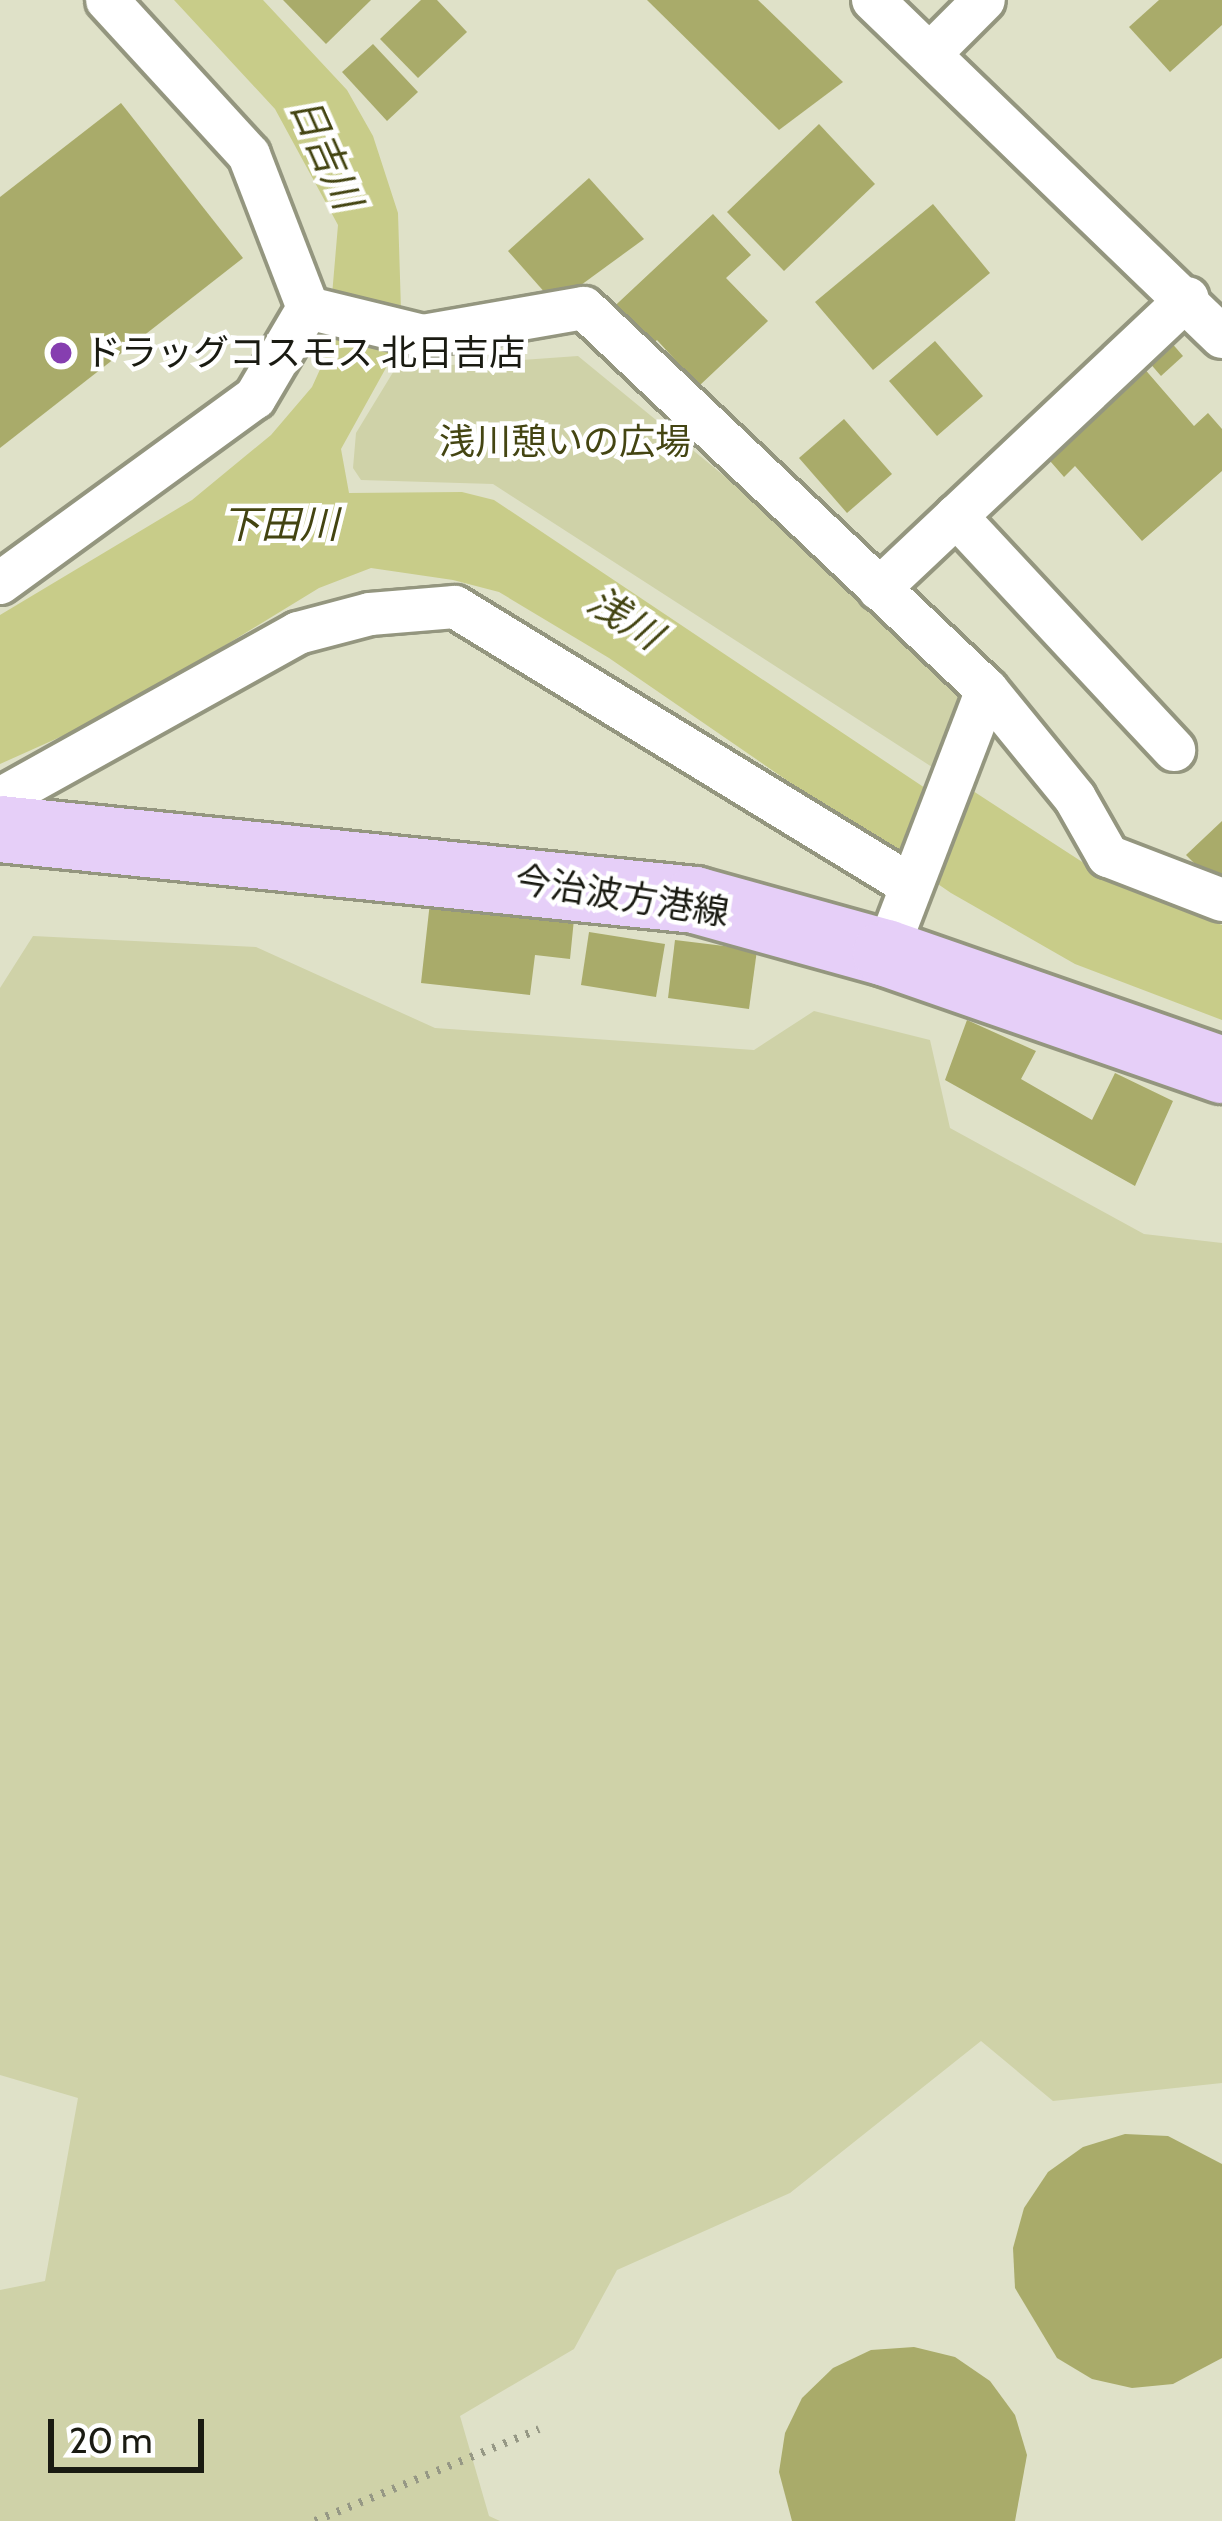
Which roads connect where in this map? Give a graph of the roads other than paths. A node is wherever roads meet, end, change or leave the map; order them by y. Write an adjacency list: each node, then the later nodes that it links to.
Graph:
1 (106, 0): 6 (street)
2 (873, 0): 4 (street)
3 (984, 0): 4 (street)
4 (930, 54): 5 (street)
5 (1188, 298): 7 (street); 8 (street)
6 (309, 308): 9 (street); 10 (street)
7 (1222, 337)
8 (956, 516): 10 (street); 12 (street)
9 (0, 583)
10 (879, 589): 11 (street)
11 (987, 690): 15 (street); 16 (street)
12 (1174, 750)
13 (0, 799): 15 (street)
14 (0, 829): 17 (main road, 今治波方港線)
15 (910, 885): 17 (street)
16 (1222, 900)
17 (886, 953): 18 (main road, 今治波方港線)
18 (1222, 1070)

